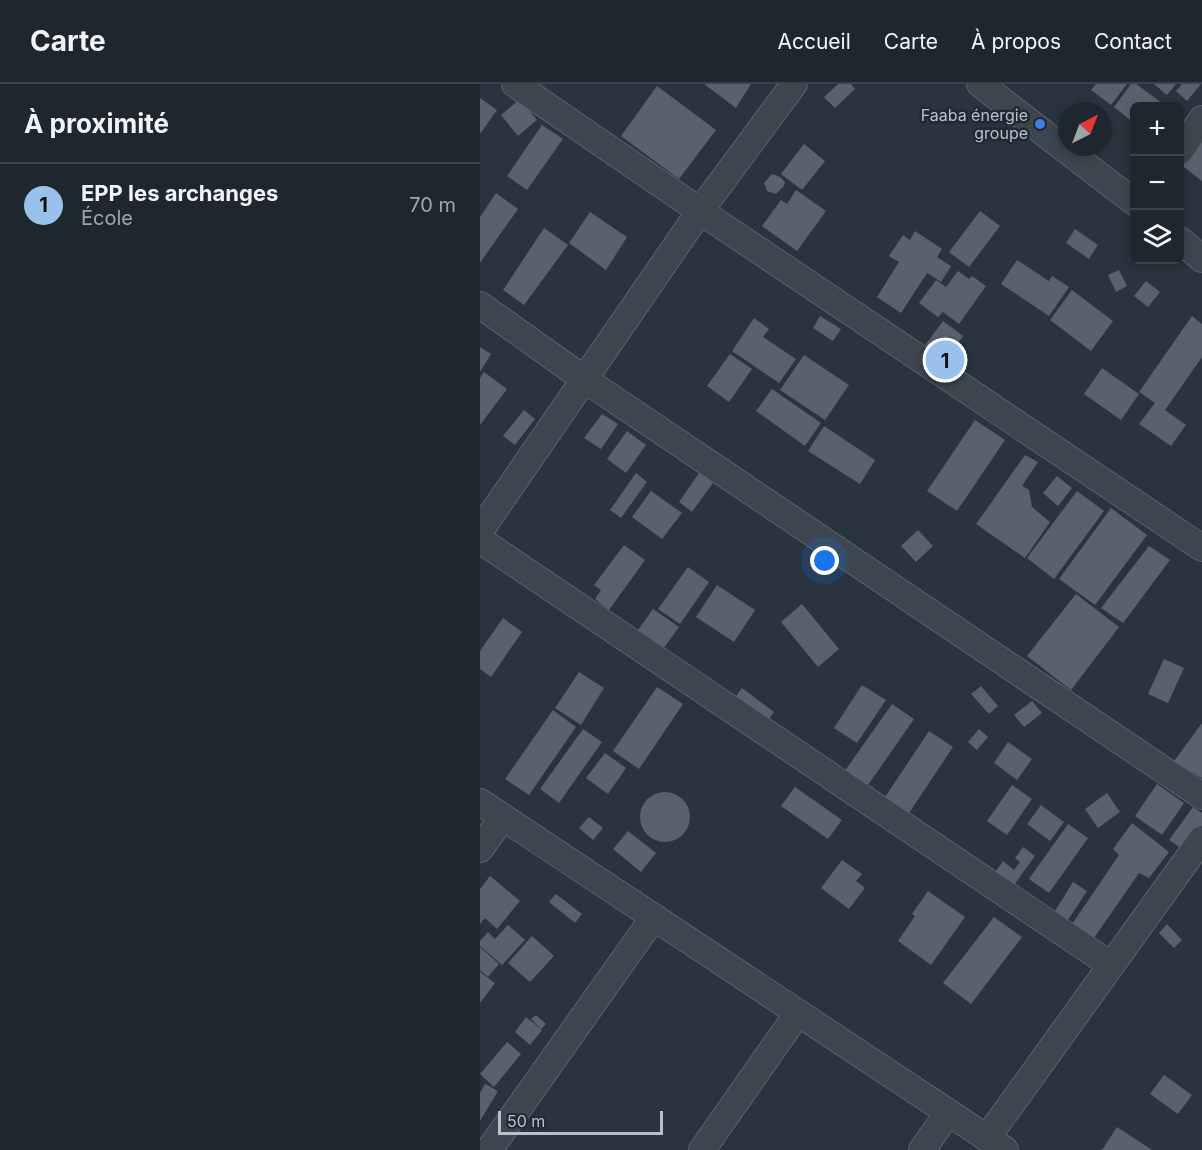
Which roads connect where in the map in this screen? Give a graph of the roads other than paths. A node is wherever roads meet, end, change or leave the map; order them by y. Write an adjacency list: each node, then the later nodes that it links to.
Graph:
1 (515, 84): 7 (street)
2 (794, 84): 7 (street)
3 (985, 86): 6 (street)
4 (1202, 119): 5 (street)
5 (1184, 144)
6 (1130, 199)
7 (700, 211): 11 (street); 14 (street)
8 (1184, 244): 9 (street)
9 (1202, 259)
10 (480, 305): 11 (street)
11 (584, 379): 12 (street); 15 (street)
12 (480, 531)
13 (480, 540): 21 (street)
14 (1202, 548)
15 (1202, 796)
16 (480, 802): 17 (street)
17 (503, 817): 19 (street); 20 (street)
18 (1202, 838): 21 (street)
19 (480, 849)
20 (654, 917): 22 (street); 25 (street)
21 (1111, 965): 24 (street)
22 (798, 1013): 23 (street); 26 (street)
23 (948, 1113): 24 (street); 27 (street)
24 (996, 1144)
25 (489, 1150)
26 (702, 1150)
27 (922, 1150)

